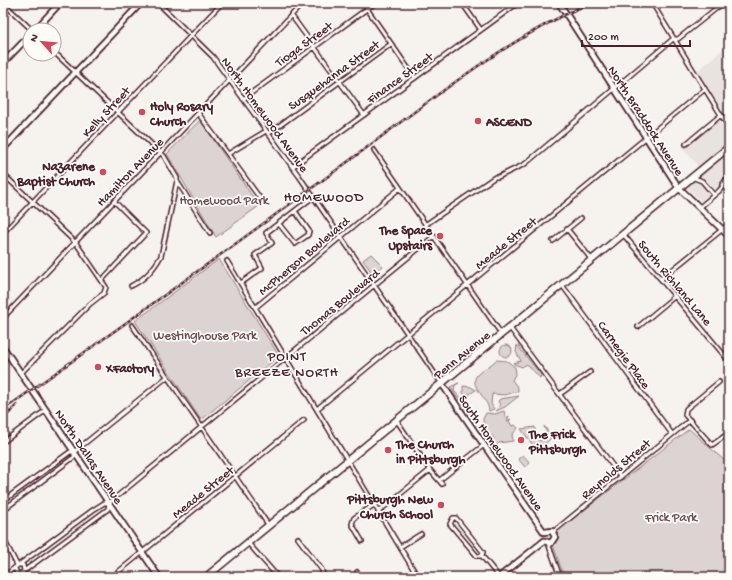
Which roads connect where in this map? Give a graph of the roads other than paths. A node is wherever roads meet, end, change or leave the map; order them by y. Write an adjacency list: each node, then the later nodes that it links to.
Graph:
1 (3, 3): 16 (street)
2 (60, 3): 17 (main road)
3 (141, 3): 26 (main road)
4 (158, 3): 19 (street, North Homewood Avenue)
5 (222, 3): 19 (street, Kelly Street)
6 (303, 3): 15 (street, Hamilton Avenue)
7 (364, 3): 14 (street)
8 (375, 3): 14 (street, Tioga Street)
9 (462, 3): 18 (street)
10 (518, 3): 18 (street, Finance Street)
11 (559, 3): 30 (main road, North Braddock Avenue)
12 (652, 3): 20 (street)
13 (723, 3): 20 (street)
14 (367, 9): 22 (street); 23 (street, Tioga Street)
15 (291, 15): 23 (street); 28 (street, Hamilton Avenue)
16 (23, 22)
17 (42, 22)
18 (481, 30): 27 (street, Finance Street)
19 (192, 35): 28 (street, North Homewood Avenue); 33 (street, Kelly Street)
20 (673, 39): 30 (street); 31 (street)
21 (22, 43): 25 (main road)
22 (391, 44): 27 (street); 29 (street, Susquehanna Street)
23 (314, 47): 29 (street); 32 (street, Tioga Street)
24 (62, 60): 26 (street)
25 (3, 63)
26 (75, 72): 33 (street); 41 (main road)
27 (415, 78): 35 (street, Finance Street)
28 (229, 80): 32 (street, North Homewood Avenue); 34 (street, Hamilton Avenue)
29 (339, 81): 35 (street); 38 (street, Susquehanna Street)
30 (613, 88): 39 (main road, North Braddock Avenue); 67 (street)
31 (705, 89): 36 (street); 39 (street, Meade Street)
32 (243, 99): 38 (street, North Homewood Avenue)
33 (118, 112): 44 (street); 61 (street, Kelly Street)
34 (198, 113): 44 (street, Hamilton Avenue); 45 (street)
35 (364, 115): 46 (street, Finance Street)
36 (721, 115): 37 (street); 40 (street)
37 (729, 128)
38 (267, 132): 45 (street, Susquehanna Street); 46 (street, North Homewood Avenue)
39 (646, 138): 55 (main road, North Braddock Avenue); 86 (street, Meade Street)
40 (686, 144)
41 (3, 149)
42 (374, 150): 54 (street)
43 (728, 150): 47 (highway, Penn Avenue)
44 (160, 153): 52 (street); 59 (street, Hamilton Avenue)
45 (228, 154): 60 (street)
46 (292, 167): 58 (street, North Homewood Avenue)
47 (701, 170): 50 (highway, Penn Avenue); 53 (street)
48 (3, 174): 61 (street)
49 (729, 176): 56 (street)
50 (692, 177): 53 (street); 55 (highway, Penn Avenue)
51 (729, 179): 56 (street)
52 (177, 181): 70 (street); 84 (street)
53 (702, 182): 57 (street)
54 (400, 188): 67 (street); 75 (street, McPherson Boulevard)
55 (679, 188): 62 (main road); 72 (highway, Penn Avenue)
56 (721, 188): 57 (street)
57 (714, 195): 62 (street)
58 (313, 197): 63 (street); 75 (street, North Homewood Avenue)
59 (114, 201): 77 (street, Hamilton Avenue); 81 (street)
60 (262, 201)
61 (33, 202): 71 (street, Kelly Street); 77 (street)
62 (700, 207): 69 (main road)
63 (295, 211): 65 (street); 65 (street)
64 (581, 218): 68 (street)
65 (279, 224): 82 (street)
66 (729, 224): 69 (street)
67 (425, 225): 73 (street)
68 (567, 229): 76 (street); 78 (street)
69 (722, 230): 74 (main road); 80 (street)
70 (210, 233)
71 (3, 234)
72 (623, 234): 78 (highway, Penn Avenue); 80 (street, South Richland Lane)
73 (434, 236): 85 (street, Thomas Boulevard); 86 (street)
74 (729, 236)
75 (340, 237): 85 (street, North Homewood Avenue); 88 (street, McPherson Boulevard)
76 (553, 240)
77 (76, 243): 81 (street); 89 (street, Hamilton Avenue)
78 (592, 260): 83 (highway, Penn Avenue)
79 (227, 261): 82 (street)
80 (662, 279): 87 (street, South Richland Lane)
81 (102, 280): 98 (street)
82 (241, 283): 88 (street)
83 (562, 285): 91 (highway, Penn Avenue); 111 (street, Carnegie Place)
84 (131, 286)
85 (374, 286): 94 (street, North Homewood Avenue); 96 (street, Thomas Boulevard)
86 (468, 286): 93 (street); 94 (street, Meade Street)
87 (675, 296): 92 (street); 97 (street, South Richland Lane)
88 (256, 307): 96 (street)
89 (3, 318)
90 (132, 325): 100 (street)
91 (510, 328): 93 (highway, Penn Avenue); 103 (street)
92 (638, 328)
93 (502, 334): 102 (highway, Penn Avenue)
94 (408, 335): 102 (street, North Homewood Avenue); 104 (street, Meade Street)
95 (3, 347): 98 (main road, North Dallas Avenue)
96 (285, 358): 104 (street); 109 (street, Thomas Boulevard)
97 (729, 361)
98 (21, 372): 105 (main road, North Dallas Avenue)
99 (590, 372): 103 (street)
100 (167, 377): 109 (street); 114 (street)
101 (719, 382): 107 (street)
102 (442, 384): 108 (highway, Penn Avenue); 113 (main road, South Homewood Avenue)
103 (560, 394): 118 (street)
104 (316, 409): 115 (street)
105 (46, 410): 112 (street); 114 (main road, North Dallas Avenue)
106 (304, 420): 117 (street, Meade Street)
107 (690, 420): 110 (street); 111 (street, Reynolds Street)
108 (397, 421): 115 (highway, Penn Avenue); 116 (street)
109 (201, 427): 117 (street); 124 (street, Thomas Boulevard)
110 (729, 433)
111 (672, 434): 118 (street, Reynolds Street)
112 (3, 442)
113 (484, 445): 119 (street); 129 (main road, South Homewood Avenue)
114 (74, 452): 120 (street); 122 (street); 124 (main road, North Dallas Avenue)
115 (348, 461): 125 (street); 128 (highway, Penn Avenue)
116 (430, 470): 121 (street); 127 (street)
117 (235, 477): 128 (street); 138 (street, Meade Street)
118 (621, 477): 130 (street, Reynolds Street)
119 (441, 479)
120 (32, 480): 122 (street); 123 (street)
121 (442, 484)
122 (35, 486): 126 (street)
123 (3, 501)
124 (109, 503): 138 (main road, North Dallas Avenue); 140 (street, Thomas Boulevard); 142 (street, Thomas Boulevard)
125 (374, 505): 127 (street); 134 (street)
126 (3, 510)
127 (378, 512): 137 (street)
128 (269, 526): 136 (highway, Penn Avenue)
129 (544, 532): 130 (main road); 135 (main road)
130 (553, 532): 135 (main road)
131 (421, 534): 137 (street)
132 (3, 538): 140 (street)
133 (298, 538): 148 (street)
134 (362, 541)
135 (546, 542): 151 (main road); 152 (street)
136 (248, 543): 146 (highway, Penn Avenue); 147 (street)
137 (400, 547): 150 (street)
138 (142, 553): 144 (street, Meade Street); 145 (main road, North Dallas Avenue)
139 (482, 556): 139 (street); 151 (street)
140 (18, 566): 142 (street); 142 (street); 143 (street, Thomas Boulevard)
141 (357, 572): 149 (street)
142 (21, 574)
143 (3, 577)
144 (112, 577)
145 (160, 577)
146 (206, 577)
147 (278, 577)
148 (323, 577)
149 (361, 577)
150 (418, 577)
151 (499, 577)
152 (560, 577)

